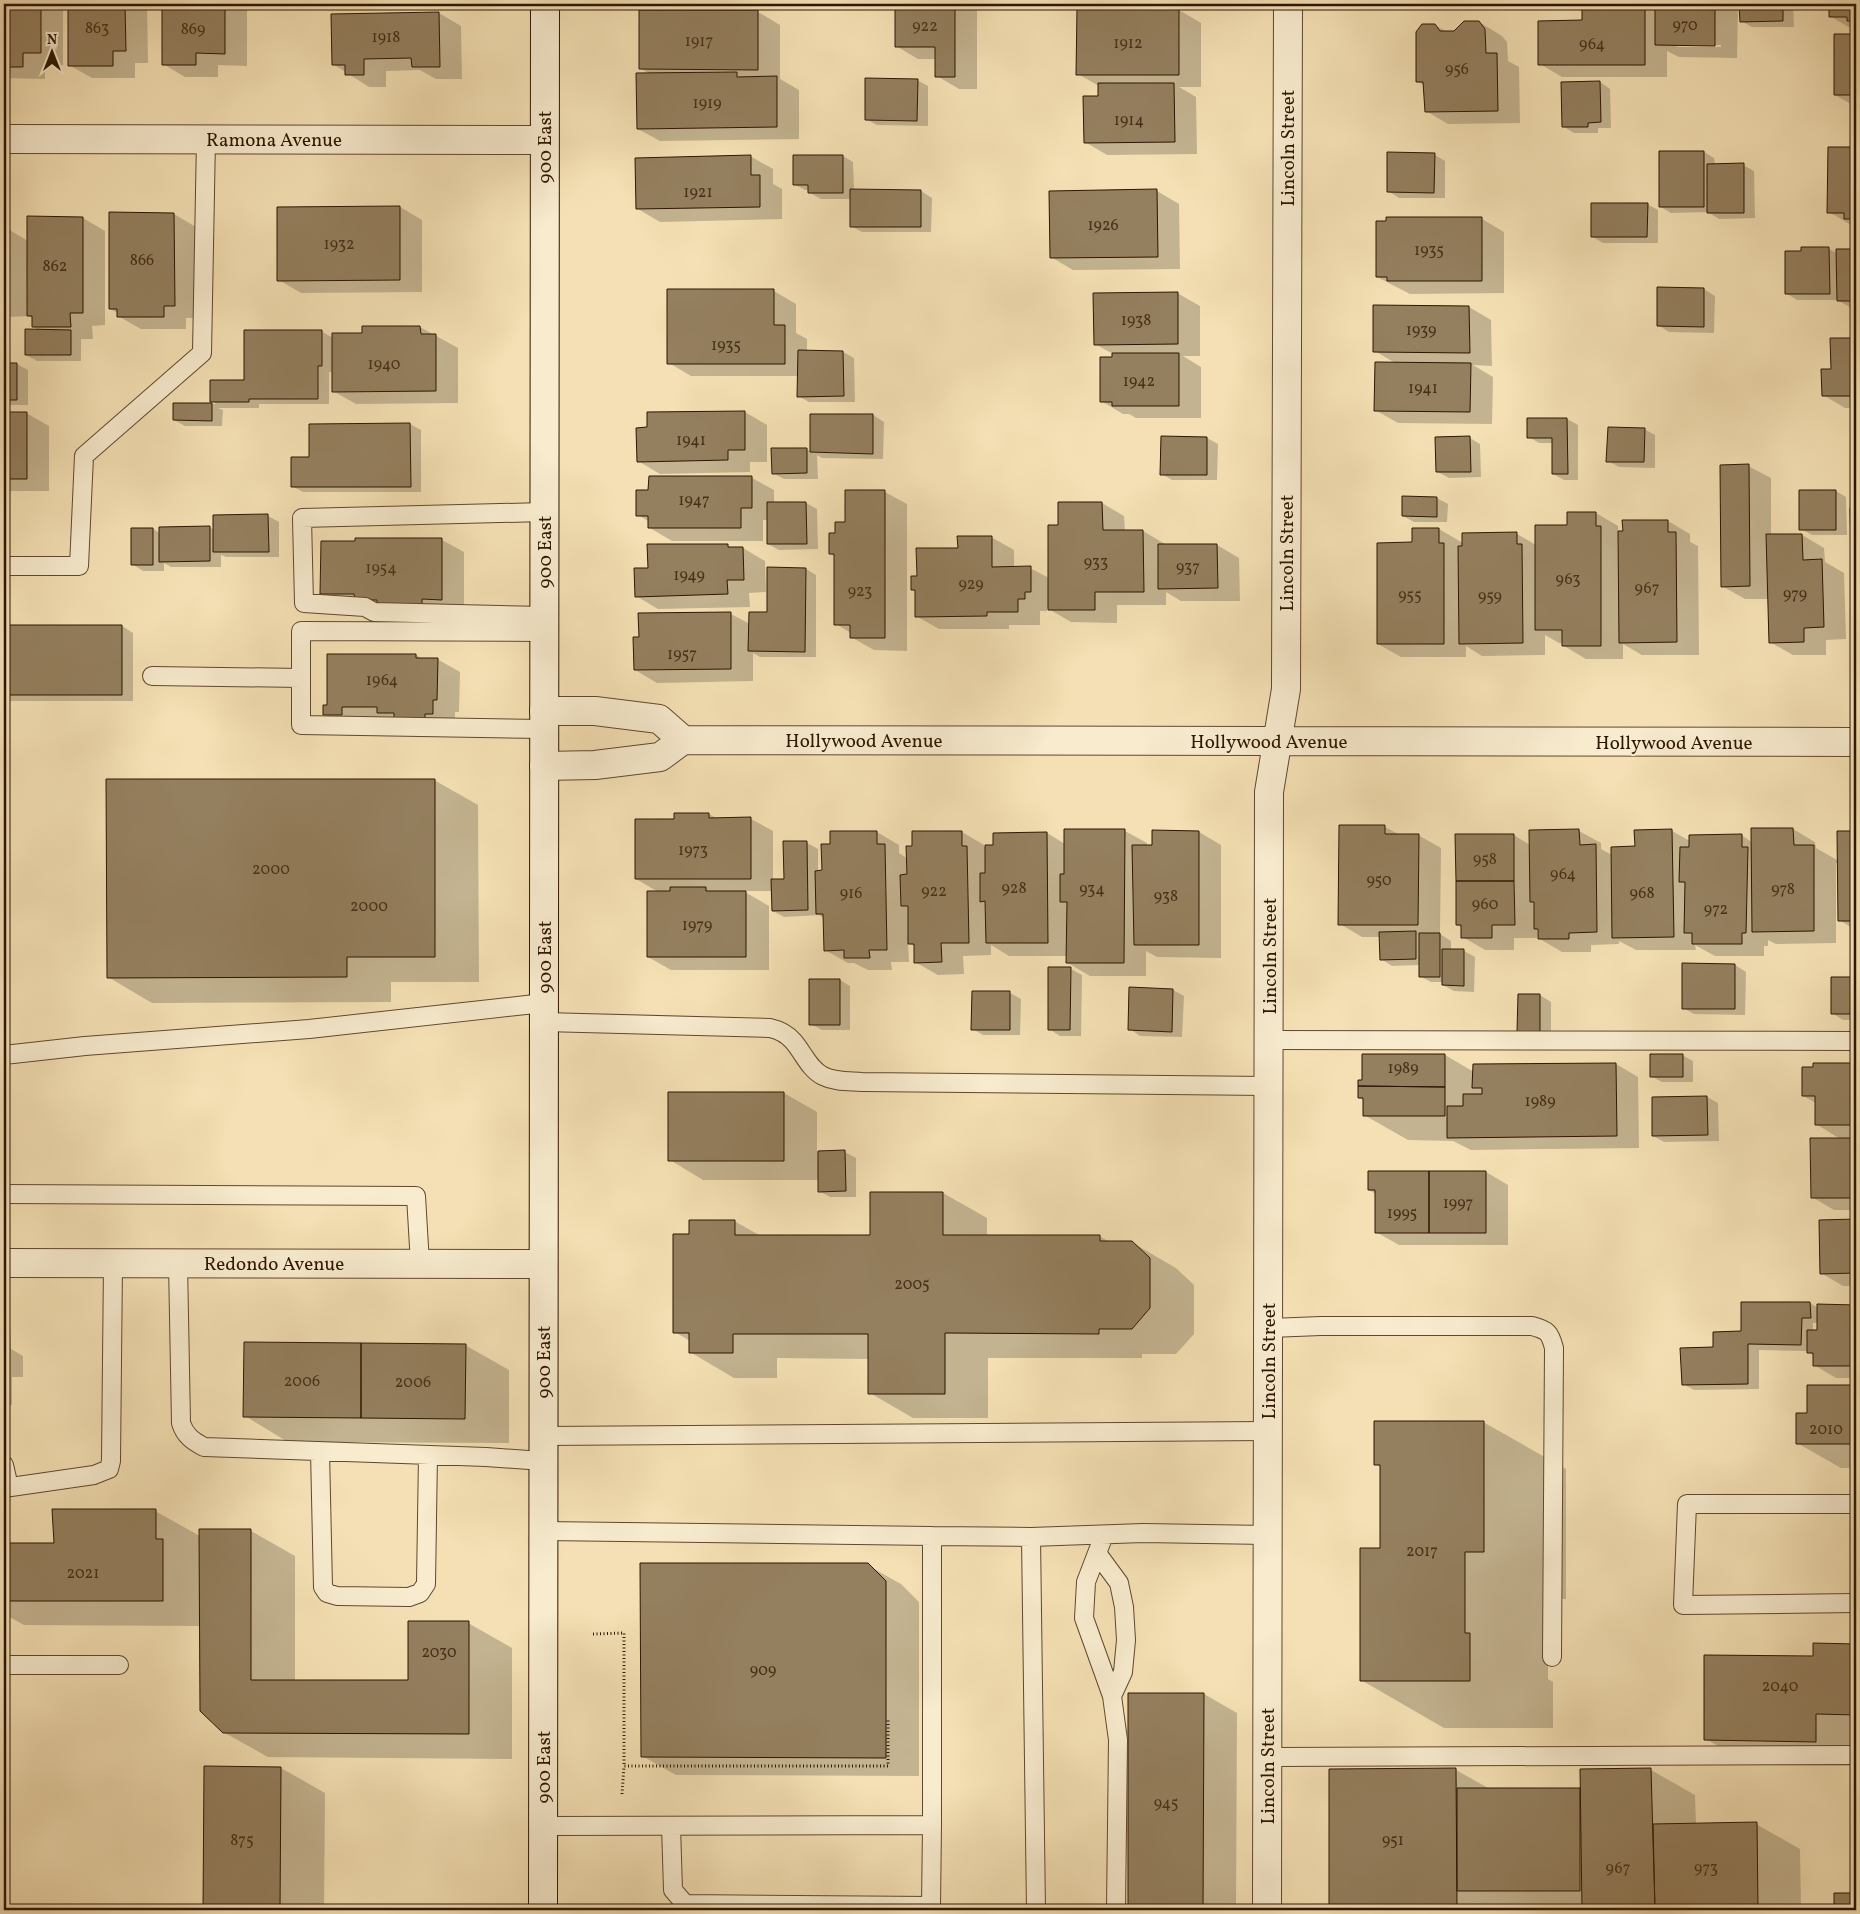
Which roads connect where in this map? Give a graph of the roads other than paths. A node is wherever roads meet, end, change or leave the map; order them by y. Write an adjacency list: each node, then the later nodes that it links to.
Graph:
1 (545, 4): 5 (street, 900 East)
2 (1288, 4): 13 (street, Lincoln Street)
3 (4, 139): 4 (street, Ramona Avenue)
4 (206, 139): 5 (street, Ramona Avenue); 7 (lane)
5 (544, 140): 6 (street, 900 East)
6 (544, 512): 8 (street, 900 East); 8 (lane)
7 (4, 566)
8 (544, 624): 10 (lane); 11 (street, 900 East)
9 (152, 676): 10 (lane)
10 (301, 678): 11 (lane)
11 (544, 720): 12 (street); 15 (street, 900 East)
12 (682, 740): 13 (street, Hollywood Avenue); 15 (street)
13 (1278, 741): 14 (street, Hollywood Avenue); 17 (street, Lincoln Street)
14 (1856, 742)
15 (544, 766): 16 (street, 900 East)
16 (544, 1012): 19 (lane); 20 (lane); 26 (street, 900 East)
17 (1268, 1040): 18 (lane); 20 (street, Lincoln Street)
18 (1856, 1041)
19 (4, 1055)
20 (1268, 1086): 27 (street, Lincoln Street)
21 (4, 1194): 25 (lane)
22 (4, 1263): 23 (street, Redondo Avenue)
23 (113, 1263): 24 (street, Redondo Avenue); 33 (lane)
24 (178, 1263): 25 (street, Redondo Avenue); 30 (lane)
25 (420, 1264): 26 (street, Redondo Avenue)
26 (543, 1264): 29 (street, 900 East)
27 (1268, 1328): 28 (street, Lincoln Street); 42 (lane)
28 (1268, 1431): 29 (lane); 37 (street, Lincoln Street)
29 (543, 1449): 31 (lane); 35 (street, 900 East)
30 (320, 1451): 31 (lane); 31 (lane)
31 (428, 1455)
32 (4, 1465): 33 (lane)
33 (6, 1487)
34 (1856, 1504): 41 (lane)
35 (543, 1531): 38 (lane); 49 (street, 900 East)
36 (1104, 1535): 37 (lane); 39 (lane); 40 (lane)
37 (1267, 1535): 47 (street, Lincoln Street)
38 (932, 1536): 39 (lane); 48 (lane)
39 (1031, 1537): 53 (lane)
40 (1097, 1553): 45 (lane); 45 (lane)
41 (1856, 1603)
42 (1552, 1657)
43 (4, 1664): 44 (lane)
44 (119, 1666)
45 (1112, 1696): 54 (lane)
46 (1856, 1755): 47 (lane)
47 (1267, 1757): 55 (street, Lincoln Street)
48 (932, 1825): 50 (lane); 51 (lane)
49 (543, 1826): 50 (lane); 52 (street, 900 East)
50 (671, 1826): 51 (lane)
51 (931, 1908)
52 (543, 1910)
53 (1036, 1910)
54 (1116, 1910)
55 (1267, 1910)

